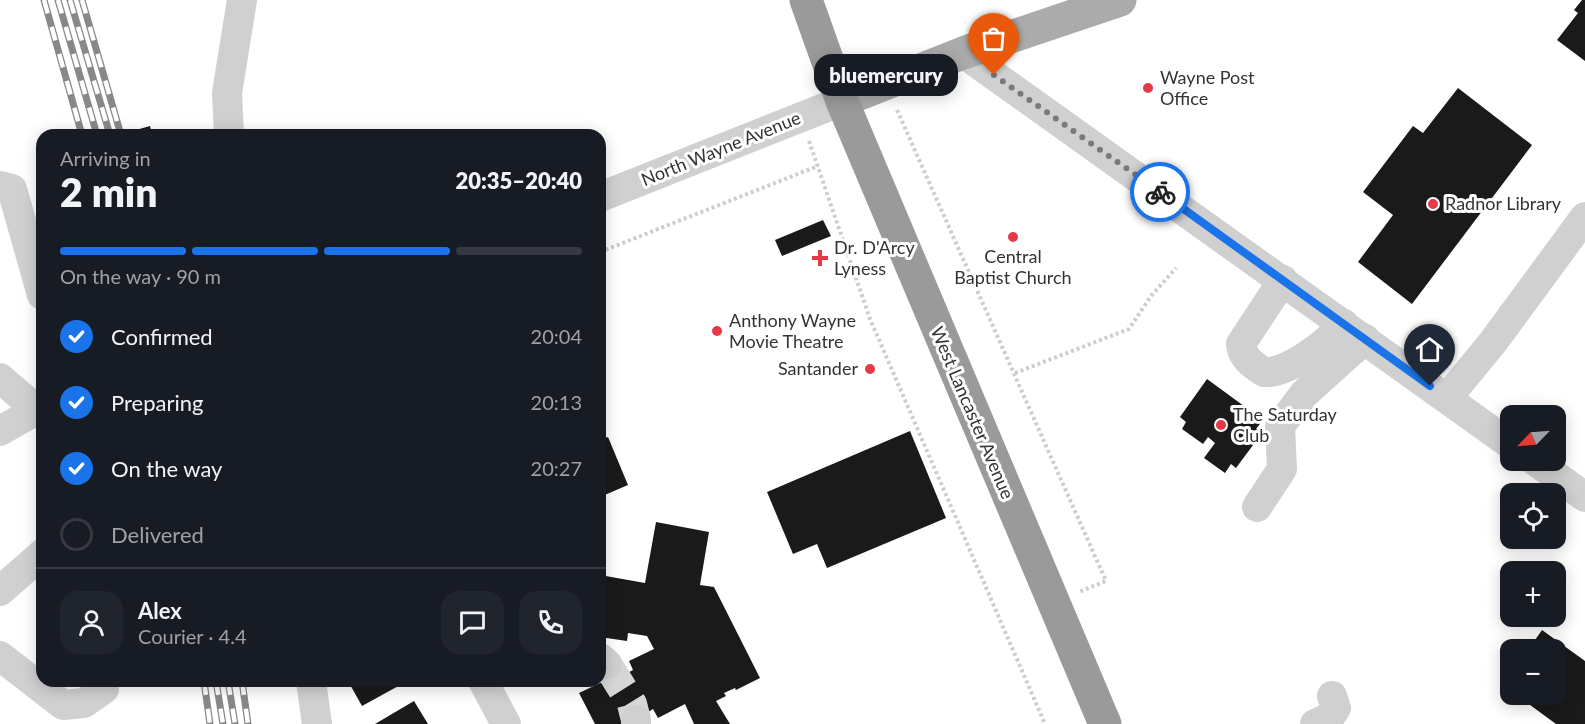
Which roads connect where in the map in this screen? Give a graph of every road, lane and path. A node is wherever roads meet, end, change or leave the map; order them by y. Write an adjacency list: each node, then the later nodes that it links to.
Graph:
1 (242, 0): 8 (street)
2 (806, 0): 6 (highway, West Lancaster Avenue)
3 (1099, 3): 4 (main road)
4 (963, 53): 5 (main road); 16 (street)
5 (885, 83): 6 (main road); 18 (path)
6 (842, 101): 7 (street, North Wayne Avenue); 30 (highway, West Lancaster Avenue)
7 (801, 118): 9 (path); 11 (street, North Wayne Avenue)
8 (229, 129)
9 (818, 166): 13 (path); 40 (path)
10 (0, 186): 15 (street)
11 (606, 195)
12 (1585, 217): 20 (street)
13 (606, 250)
14 (1176, 268): 18 (path)
15 (36, 274)
16 (1283, 280): 17 (street); 17 (street)
17 (1354, 332): 20 (street); 27 (street)
18 (1015, 373): 30 (path)
19 (0, 378): 21 (street)
20 (1446, 398): 24 (street)
21 (36, 406)
22 (36, 410): 23 (street)
23 (0, 431)
24 (1500, 437)
25 (1548, 471): 26 (street)
26 (1585, 497)
27 (1257, 507)
28 (36, 559): 29 (street)
29 (0, 591)
30 (1053, 602): 41 (highway, West Lancaster Avenue)
31 (0, 656): 32 (street)
32 (36, 684)
33 (40, 687): 36 (street)
34 (312, 687): 38 (street)
35 (486, 687): 39 (street)
36 (104, 689)
37 (1332, 696): 42 (street)
38 (317, 724)
39 (506, 724)
40 (1045, 724)
41 (1106, 724)
42 (1315, 724)

